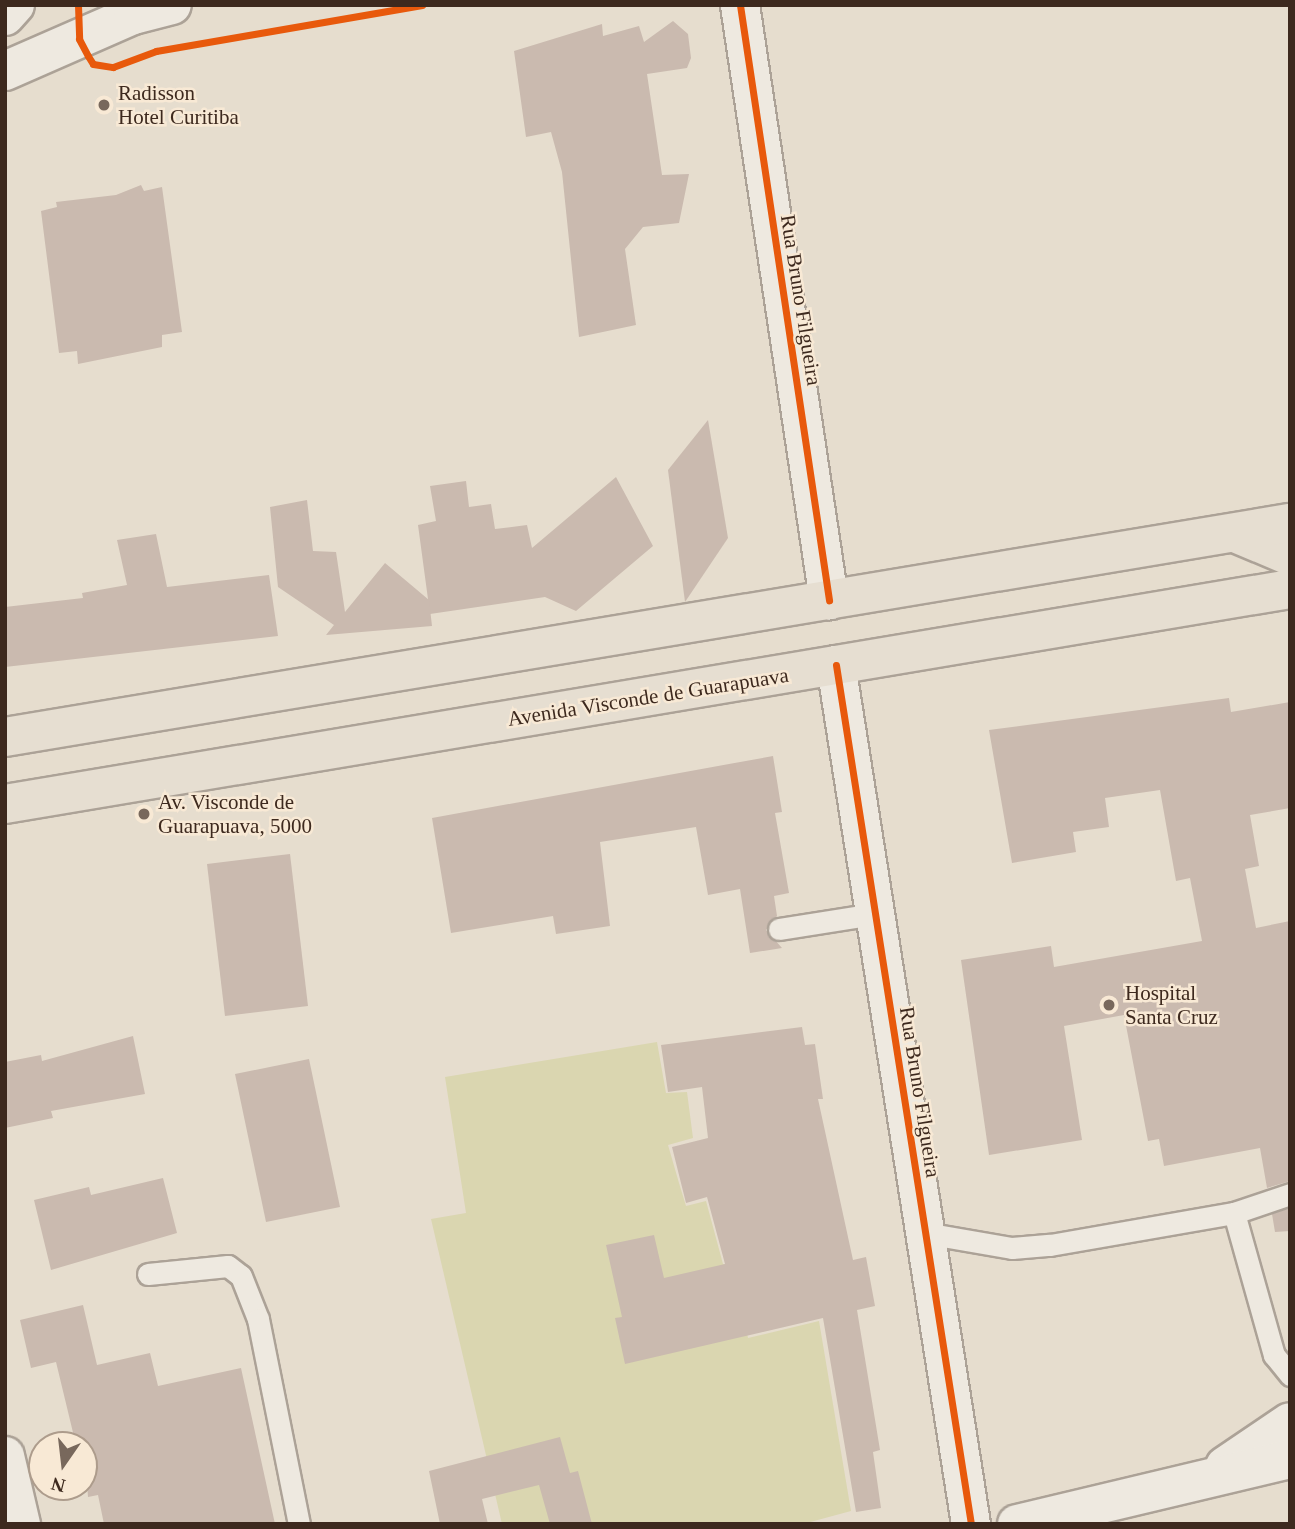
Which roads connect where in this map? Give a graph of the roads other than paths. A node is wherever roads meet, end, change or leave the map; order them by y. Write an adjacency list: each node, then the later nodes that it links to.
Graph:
1 (15, 5): 4 (street)
2 (172, 5): 5 (street)
3 (740, 5): 10 (street, Rua Bruno Filgueira)
4 (5, 16)
5 (5, 71)
6 (1290, 523): 7 (main road)
7 (1234, 533): 8 (main road); 10 (main road)
8 (1290, 556)
9 (1290, 589): 11 (main road, Avenida Visconde de Guarapuava)
10 (829, 600): 12 (main road)
11 (836, 666): 13 (main road, Avenida Visconde de Guarapuava); 14 (street, Rua Bruno Filgueira)
12 (5, 737)
13 (5, 804)
14 (874, 914): 15 (lane); 18 (street, Rua Bruno Filgueira)
15 (779, 929)
16 (1290, 1194): 17 (lane)
17 (1234, 1213): 18 (lane); 20 (lane)
18 (925, 1233): 28 (street, Rua Bruno Filgueira)
19 (148, 1274): 27 (lane)
20 (1282, 1350): 21 (lane)
21 (1290, 1375)
22 (1290, 1422): 25 (street)
23 (5, 1456): 26 (street)
24 (1290, 1459): 25 (street)
25 (1206, 1479): 29 (street)
26 (21, 1524)
27 (299, 1524)
28 (971, 1524)
29 (1017, 1524)

